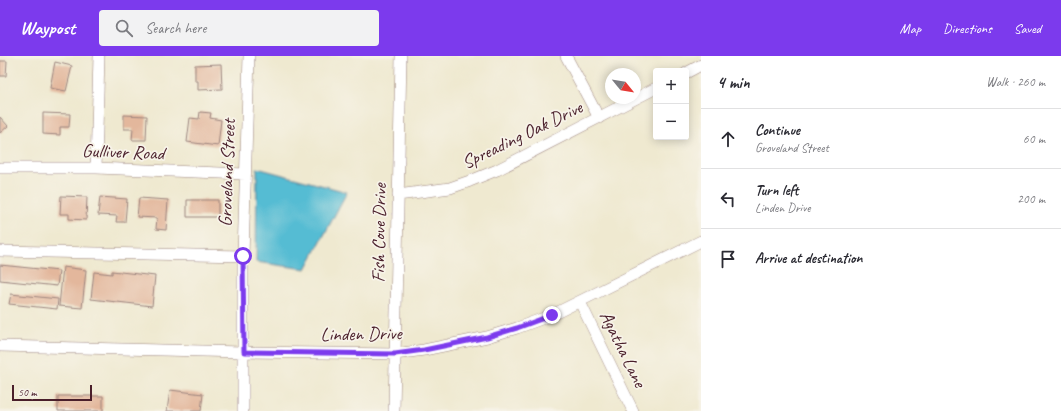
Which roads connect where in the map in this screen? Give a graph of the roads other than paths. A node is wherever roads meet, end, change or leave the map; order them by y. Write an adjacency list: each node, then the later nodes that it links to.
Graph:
1 (99, 56): 10 (street)
2 (249, 56): 11 (street, Groveland Street)
3 (401, 56): 12 (street, Fish Cove Drive)
4 (566, 56): 8 (street)
5 (701, 65): 6 (street)
6 (689, 71)
7 (653, 90): 8 (street, Spreading Oak Drive)
8 (599, 118): 12 (street, Spreading Oak Drive)
9 (0, 168): 10 (street, Gulliver Road)
10 (96, 168): 11 (street, Gulliver Road)
11 (245, 174): 15 (street, Groveland Street)
12 (398, 195): 19 (street, Fish Cove Drive)
13 (701, 241): 16 (street, Linden Drive)
14 (0, 251): 15 (street)
15 (243, 256): 18 (street, Groveland Street)
16 (580, 302): 19 (street, Linden Drive); 22 (street, Agatha Lane)
17 (0, 346): 18 (street, Linden Drive)
18 (244, 352): 19 (street, Linden Drive); 20 (street, Groveland Street)
19 (395, 354): 21 (street, Fish Cove Drive)
20 (243, 411)
21 (394, 411)
22 (633, 411)

